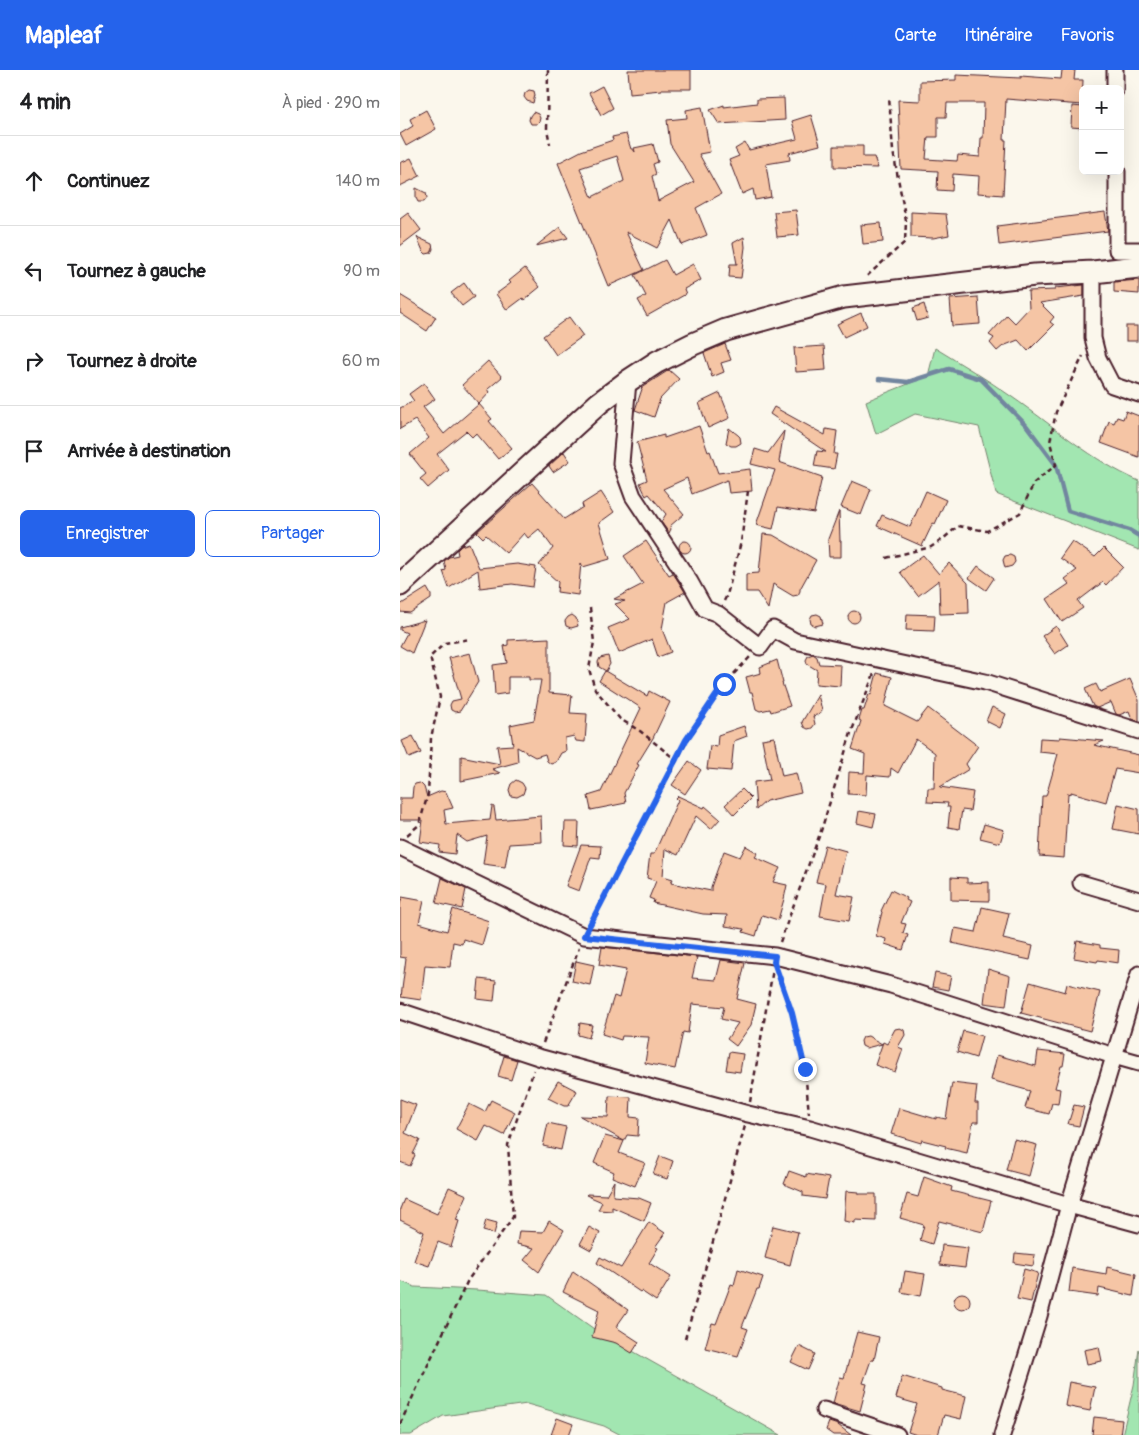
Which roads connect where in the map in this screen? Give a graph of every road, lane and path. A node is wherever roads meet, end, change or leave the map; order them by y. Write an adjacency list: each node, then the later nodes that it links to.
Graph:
1 (548, 70): 5 (path)
2 (1115, 70): 3 (street)
3 (1115, 85)
4 (889, 97): 10 (path)
5 (550, 144)
6 (1117, 175): 7 (street)
7 (1139, 250)
8 (1139, 267): 9 (highway)
9 (1093, 272): 11 (street); 12 (highway)
10 (864, 279)
11 (1093, 338): 13 (street); 15 (path)
12 (628, 381): 16 (highway); 18 (street)
13 (1139, 394)
14 (748, 492): 18 (path)
15 (886, 558)
16 (400, 584)
17 (590, 608): 23 (path)
18 (718, 614): 20 (street)
19 (472, 639): 24 (path)
20 (760, 647): 21 (street); 23 (path)
21 (880, 659): 22 (street); 28 (path)
22 (1139, 731)
23 (676, 760): 27 (path)
24 (403, 841): 27 (street)
25 (1081, 883): 26 (street)
26 (1139, 900)
27 (584, 936): 28 (street); 32 (path)
28 (774, 959): 31 (street); 34 (path); 35 (path)
29 (1139, 974): 31 (street)
30 (400, 1011): 32 (street)
31 (1114, 1056): 33 (street); 36 (street)
32 (538, 1057): 34 (street); 40 (path)
33 (1139, 1063)
34 (748, 1114): 35 (street); 38 (path)
35 (810, 1128): 36 (street)
36 (1069, 1205): 37 (street); 42 (street)
37 (1139, 1224)
38 (685, 1339)
39 (824, 1410): 41 (street)
40 (400, 1424)
41 (897, 1435)
42 (1002, 1435)

